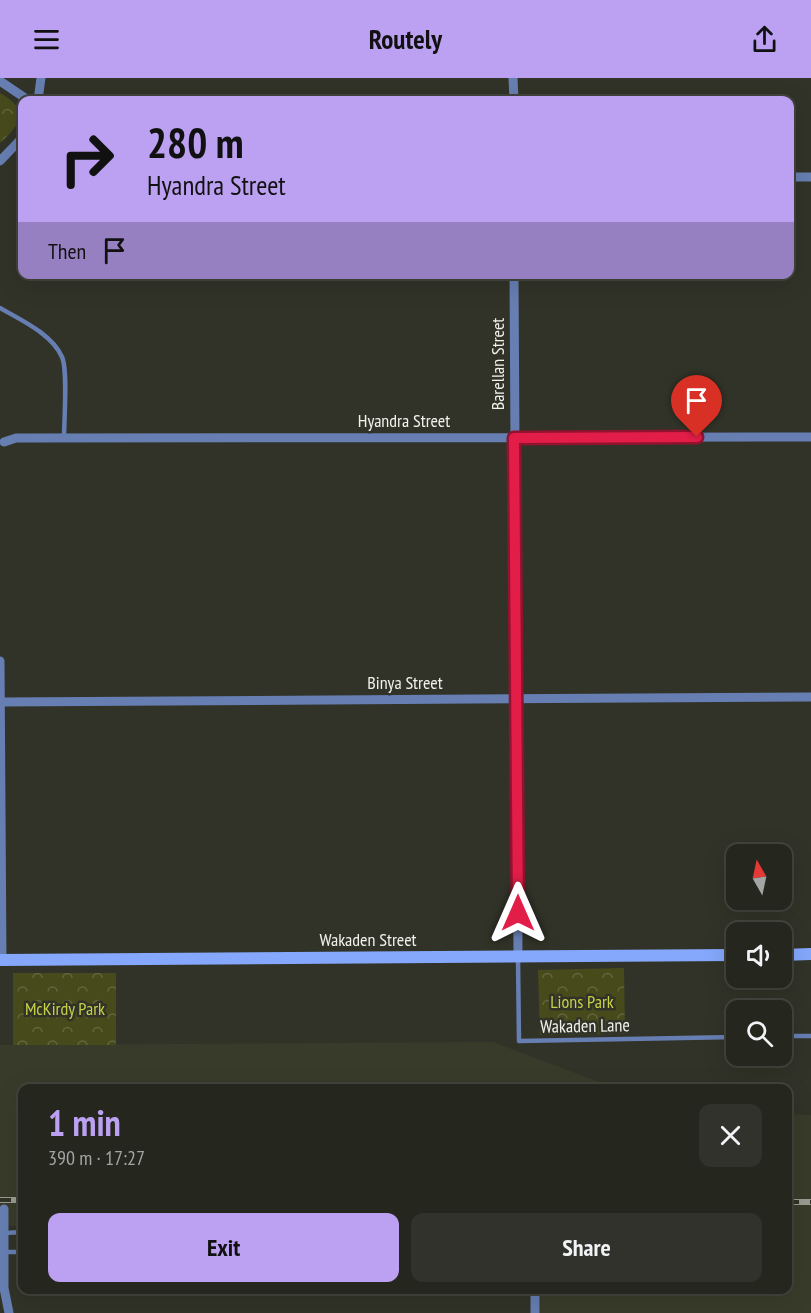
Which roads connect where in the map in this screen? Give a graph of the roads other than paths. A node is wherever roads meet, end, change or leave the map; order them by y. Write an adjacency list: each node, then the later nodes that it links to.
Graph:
1 (41, 78): 5 (street)
2 (513, 78): 6 (street)
3 (0, 81): 4 (street)
4 (22, 96)
5 (39, 96)
6 (514, 96)
7 (18, 142): 8 (street)
8 (0, 161)
9 (794, 177): 10 (street)
10 (811, 177)
11 (514, 279): 15 (street, Barellan Street)
12 (0, 308): 14 (lane)
13 (811, 436): 15 (street, Hyandra Street)
14 (64, 438): 15 (street, Hyandra Street); 16 (street, Hyandra Street)
15 (514, 438): 20 (street, Barellan Street)
16 (2, 440): 17 (street)
17 (0, 453)
18 (0, 661): 21 (street)
19 (811, 697): 20 (street, Binya Street)
20 (516, 698): 21 (street, Binya Street); 25 (street, Barellan Street)
21 (0, 702): 26 (street)
22 (811, 954): 24 (street)
23 (726, 955): 25 (street, Wakaden Street)
24 (792, 955)
25 (518, 957): 26 (street, Wakaden Street); 29 (lane, Wakaden Lane)
26 (1, 960)
27 (792, 1036): 28 (lane)
28 (811, 1036)
29 (726, 1037)
30 (4, 1209): 32 (street)
31 (18, 1232): 32 (lane)
32 (5, 1233): 33 (street)
33 (4, 1252): 34 (lane); 35 (street)
34 (18, 1252)
35 (4, 1288): 37 (street); 38 (street)
36 (535, 1294): 39 (street)
37 (0, 1306)
38 (9, 1313)
39 (535, 1313)

